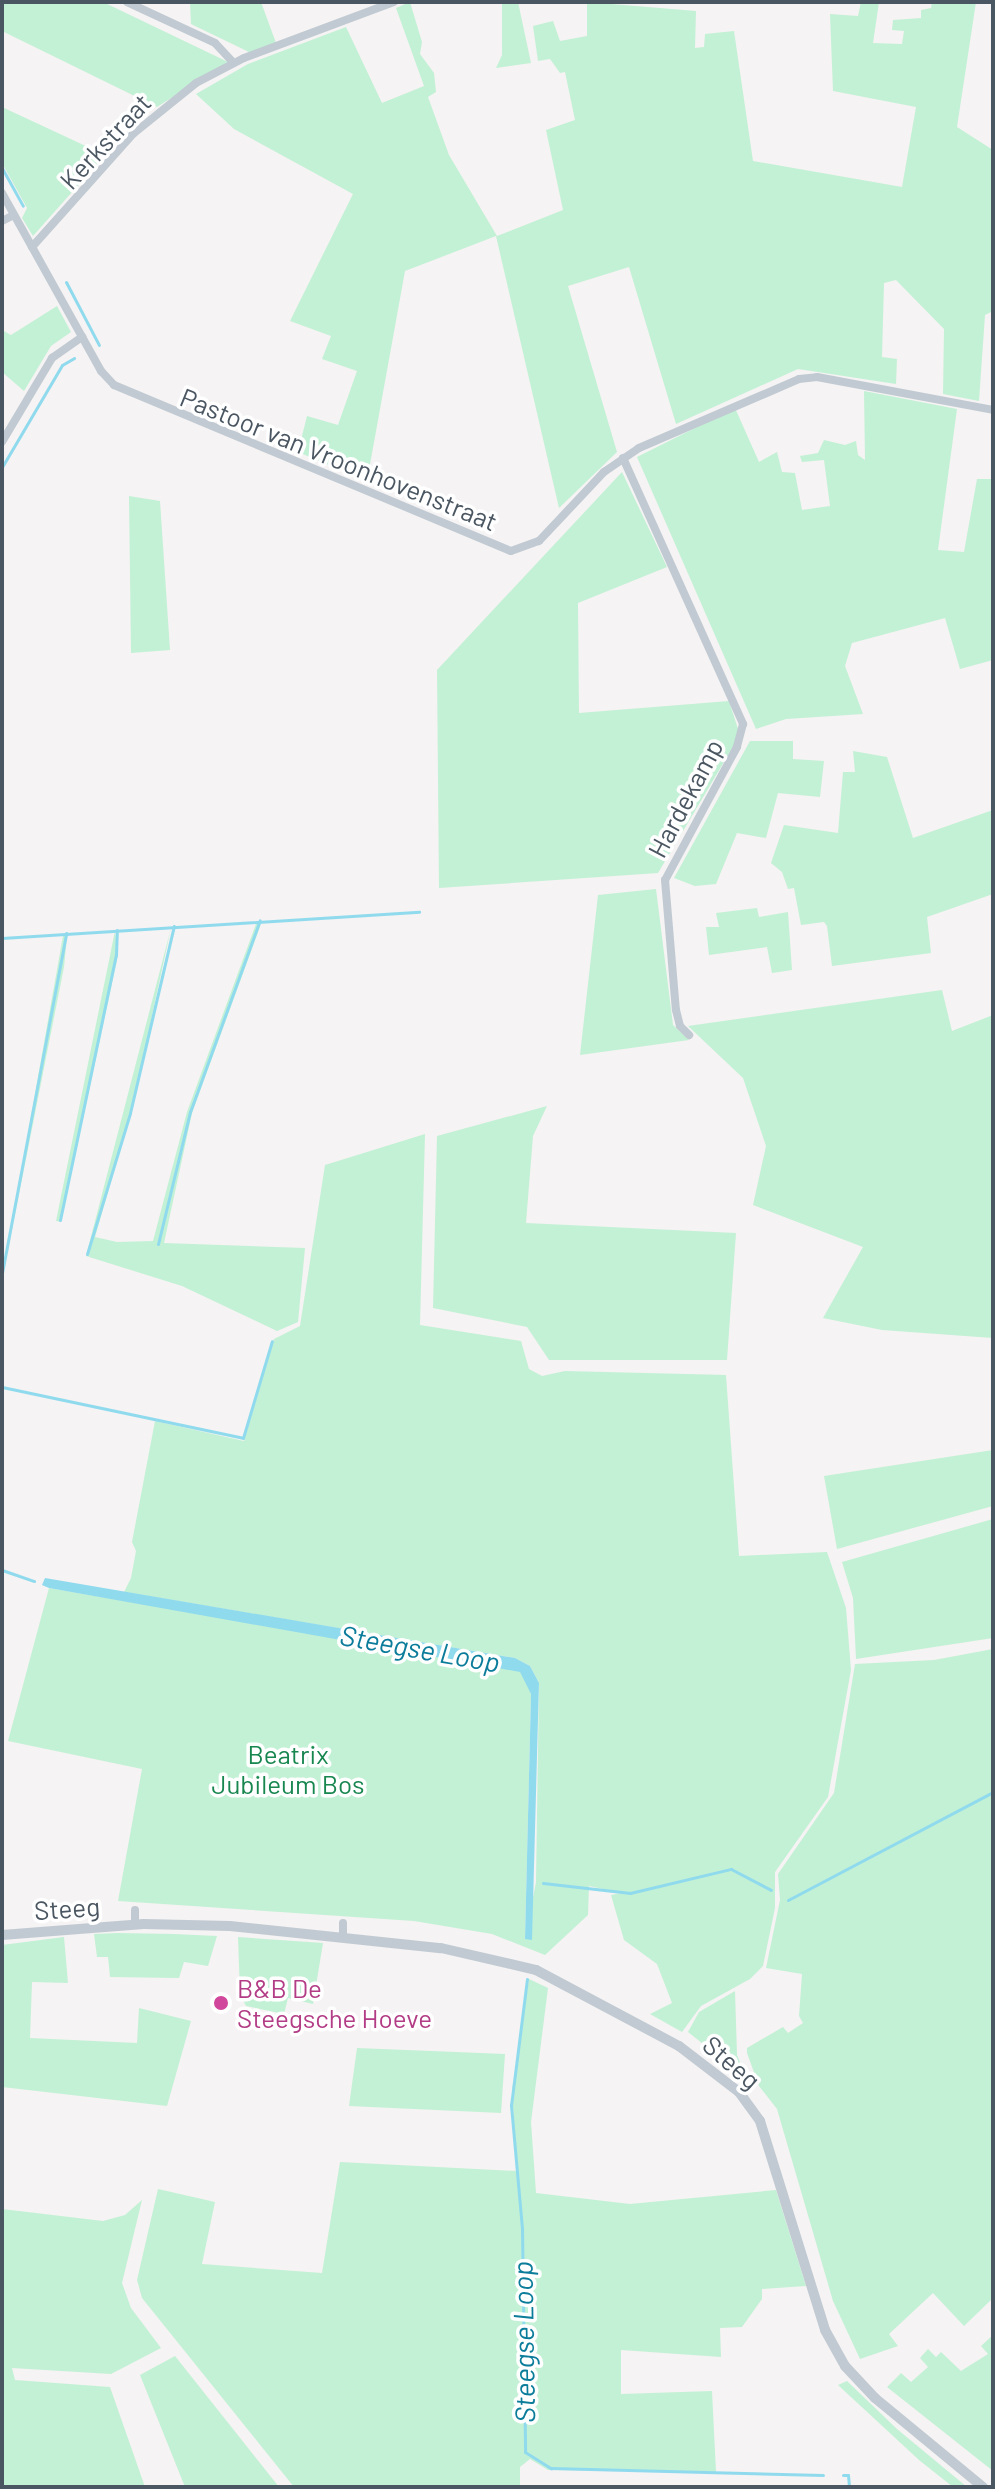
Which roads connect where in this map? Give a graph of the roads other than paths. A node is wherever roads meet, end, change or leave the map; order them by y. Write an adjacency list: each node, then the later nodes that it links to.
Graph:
1 (127, 2): 3 (street)
2 (394, 2): 3 (street, Kerkstraat)
3 (233, 62): 7 (street, Kerkstraat)
4 (2, 193): 5 (street, Pastoor van Vroonhovenstraat)
5 (14, 215): 6 (street); 7 (street, Pastoor van Vroonhovenstraat)
6 (2, 221)
7 (32, 247): 8 (street, Pastoor van Vroonhovenstraat)
8 (82, 337): 10 (street); 11 (street, Pastoor van Vroonhovenstraat)
9 (993, 410): 11 (street, Pastoor van Vroonhovenstraat)
10 (2, 442)
11 (623, 458): 12 (street, Hardekamp)
12 (689, 1035)
13 (135, 1910): 15 (street, Steeg)
14 (343, 1923): 17 (street)
15 (135, 1925): 16 (street, Steeg); 17 (street, Steeg)
16 (2, 1935)
17 (343, 1938): 18 (street, Steeg)
18 (983, 2487)

